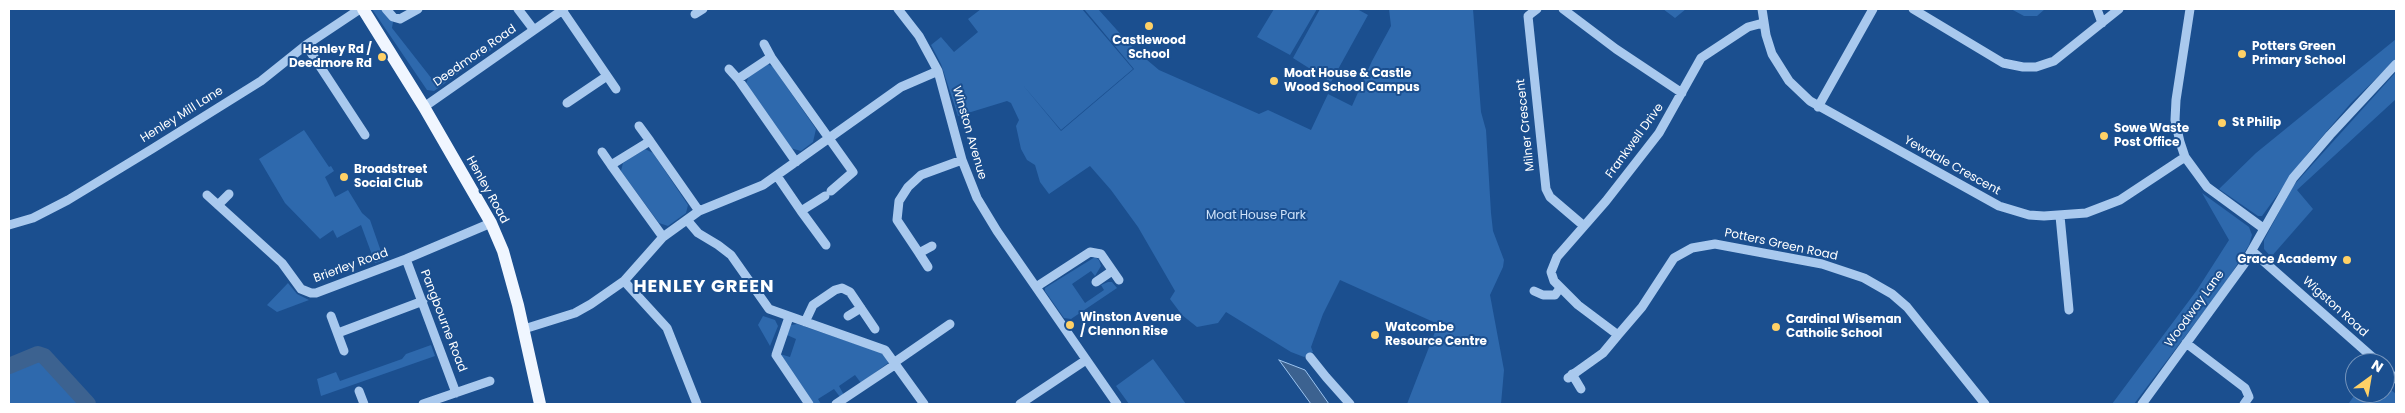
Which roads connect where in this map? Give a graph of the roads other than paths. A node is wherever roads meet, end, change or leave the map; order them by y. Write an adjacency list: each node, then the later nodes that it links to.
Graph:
1 (361, 9): 21 (street, Henley Mill Lane); 31 (main road, Henley Road)
2 (386, 9): 3 (street)
3 (418, 9)
4 (518, 9): 19 (street)
5 (563, 9): 19 (street, Deedmore Road); 26 (street)
6 (703, 9): 16 (street)
7 (898, 9): 25 (street, Winston Avenue)
8 (1537, 9): 52 (street, Milner Crescent)
9 (1563, 9): 29 (street)
10 (1762, 9): 18 (street, Yewdale Crescent)
11 (1873, 9): 32 (street)
12 (1913, 9): 17 (street)
13 (2097, 9): 17 (street)
14 (2119, 9): 17 (street)
15 (2190, 9): 38 (street)
16 (695, 14)
17 (2102, 22)
18 (1763, 23): 29 (street, Frankwell Drive); 32 (street, Yewdale Crescent)
19 (534, 30): 31 (street, Deedmore Road)
20 (764, 44): 22 (street)
21 (306, 45): 34 (street); 51 (street, Henley Mill Lane)
22 (771, 57): 27 (street); 35 (street)
23 (2396, 64): 53 (street, Woodway Lane)
24 (729, 69): 27 (street)
25 (938, 71): 35 (street); 39 (street, Winston Avenue)
26 (607, 76): 28 (street); 30 (street)
27 (738, 79): 40 (street)
28 (616, 88)
29 (1682, 93): 52 (street, Frankwell Drive)
30 (567, 103)
31 (424, 106): 50 (main road, Henley Road)
32 (1818, 107): 48 (street, Yewdale Crescent)
33 (639, 126): 36 (street)
34 (365, 135)
35 (827, 137): 40 (street); 47 (street)
36 (650, 141): 41 (street); 46 (street)
37 (602, 152): 41 (street)
38 (2185, 157): 48 (street, Yewdale Crescent); 53 (street)
39 (962, 160): 58 (street); 65 (street, Winston Avenue)
40 (796, 162): 42 (street)
41 (611, 165): 54 (street)
42 (777, 176): 46 (street); 47 (street)
43 (228, 194): 45 (street)
44 (207, 195): 45 (street, Brierley Road)
45 (218, 205): 59 (street, Brierley Road)
46 (699, 211): 49 (street)
47 (801, 211): 55 (street)
48 (2060, 216): 70 (street)
49 (687, 220): 54 (street); 72 (street)
50 (491, 224): 59 (street, Brierley Road); 76 (main road, Henley Road)
51 (9, 225)
52 (1584, 226): 66 (street, Frankwell Drive)
53 (2263, 228): 57 (street, Woodway Lane)
54 (663, 237): 63 (street)
55 (826, 245)
56 (932, 246): 58 (street)
57 (2252, 251): 80 (street, Woodway Lane); 82 (street, Wigston Road)
58 (919, 253): 60 (street)
59 (406, 259): 68 (street, Pangbourne Road)
60 (928, 267)
61 (1112, 271): 62 (street); 64 (street); 65 (street)
62 (1118, 280)
63 (624, 281): 76 (street); 93 (street)
64 (1096, 282)
65 (1036, 287): 84 (street, Winston Avenue)
66 (1560, 288): 67 (street); 79 (street)
67 (1534, 291)
68 (423, 301): 78 (street); 89 (street, Pangbourne Road)
69 (861, 308): 73 (street); 74 (street); 77 (street)
70 (2069, 310)
71 (331, 316): 78 (street)
72 (789, 316): 74 (street); 94 (street)
73 (848, 316)
74 (805, 322): 85 (street)
75 (950, 324): 85 (street)
76 (524, 329): 92 (main road, Henley Road)
77 (875, 329)
78 (338, 333): 81 (street)
79 (1618, 335): 87 (street, Potters Green Road); 100 (street, Potters Green Road)
80 (2186, 343): 101 (street, Woodway Lane); 102 (street)
81 (344, 351)
82 (2368, 353)
83 (1310, 356): 99 (street)
84 (1086, 360): 97 (street); 98 (street, Winston Avenue)
85 (896, 363): 95 (street); 96 (street)
86 (490, 381): 89 (street)
87 (1582, 390)
88 (360, 391): 90 (street)
89 (456, 393): 91 (street)
90 (364, 404)
91 (423, 404)
92 (540, 404)
93 (697, 404)
94 (809, 404)
95 (836, 404)
96 (924, 404)
97 (1020, 404)
98 (1117, 404)
99 (1350, 404)
100 (1985, 404)
101 (2142, 404)
102 (2244, 404)

